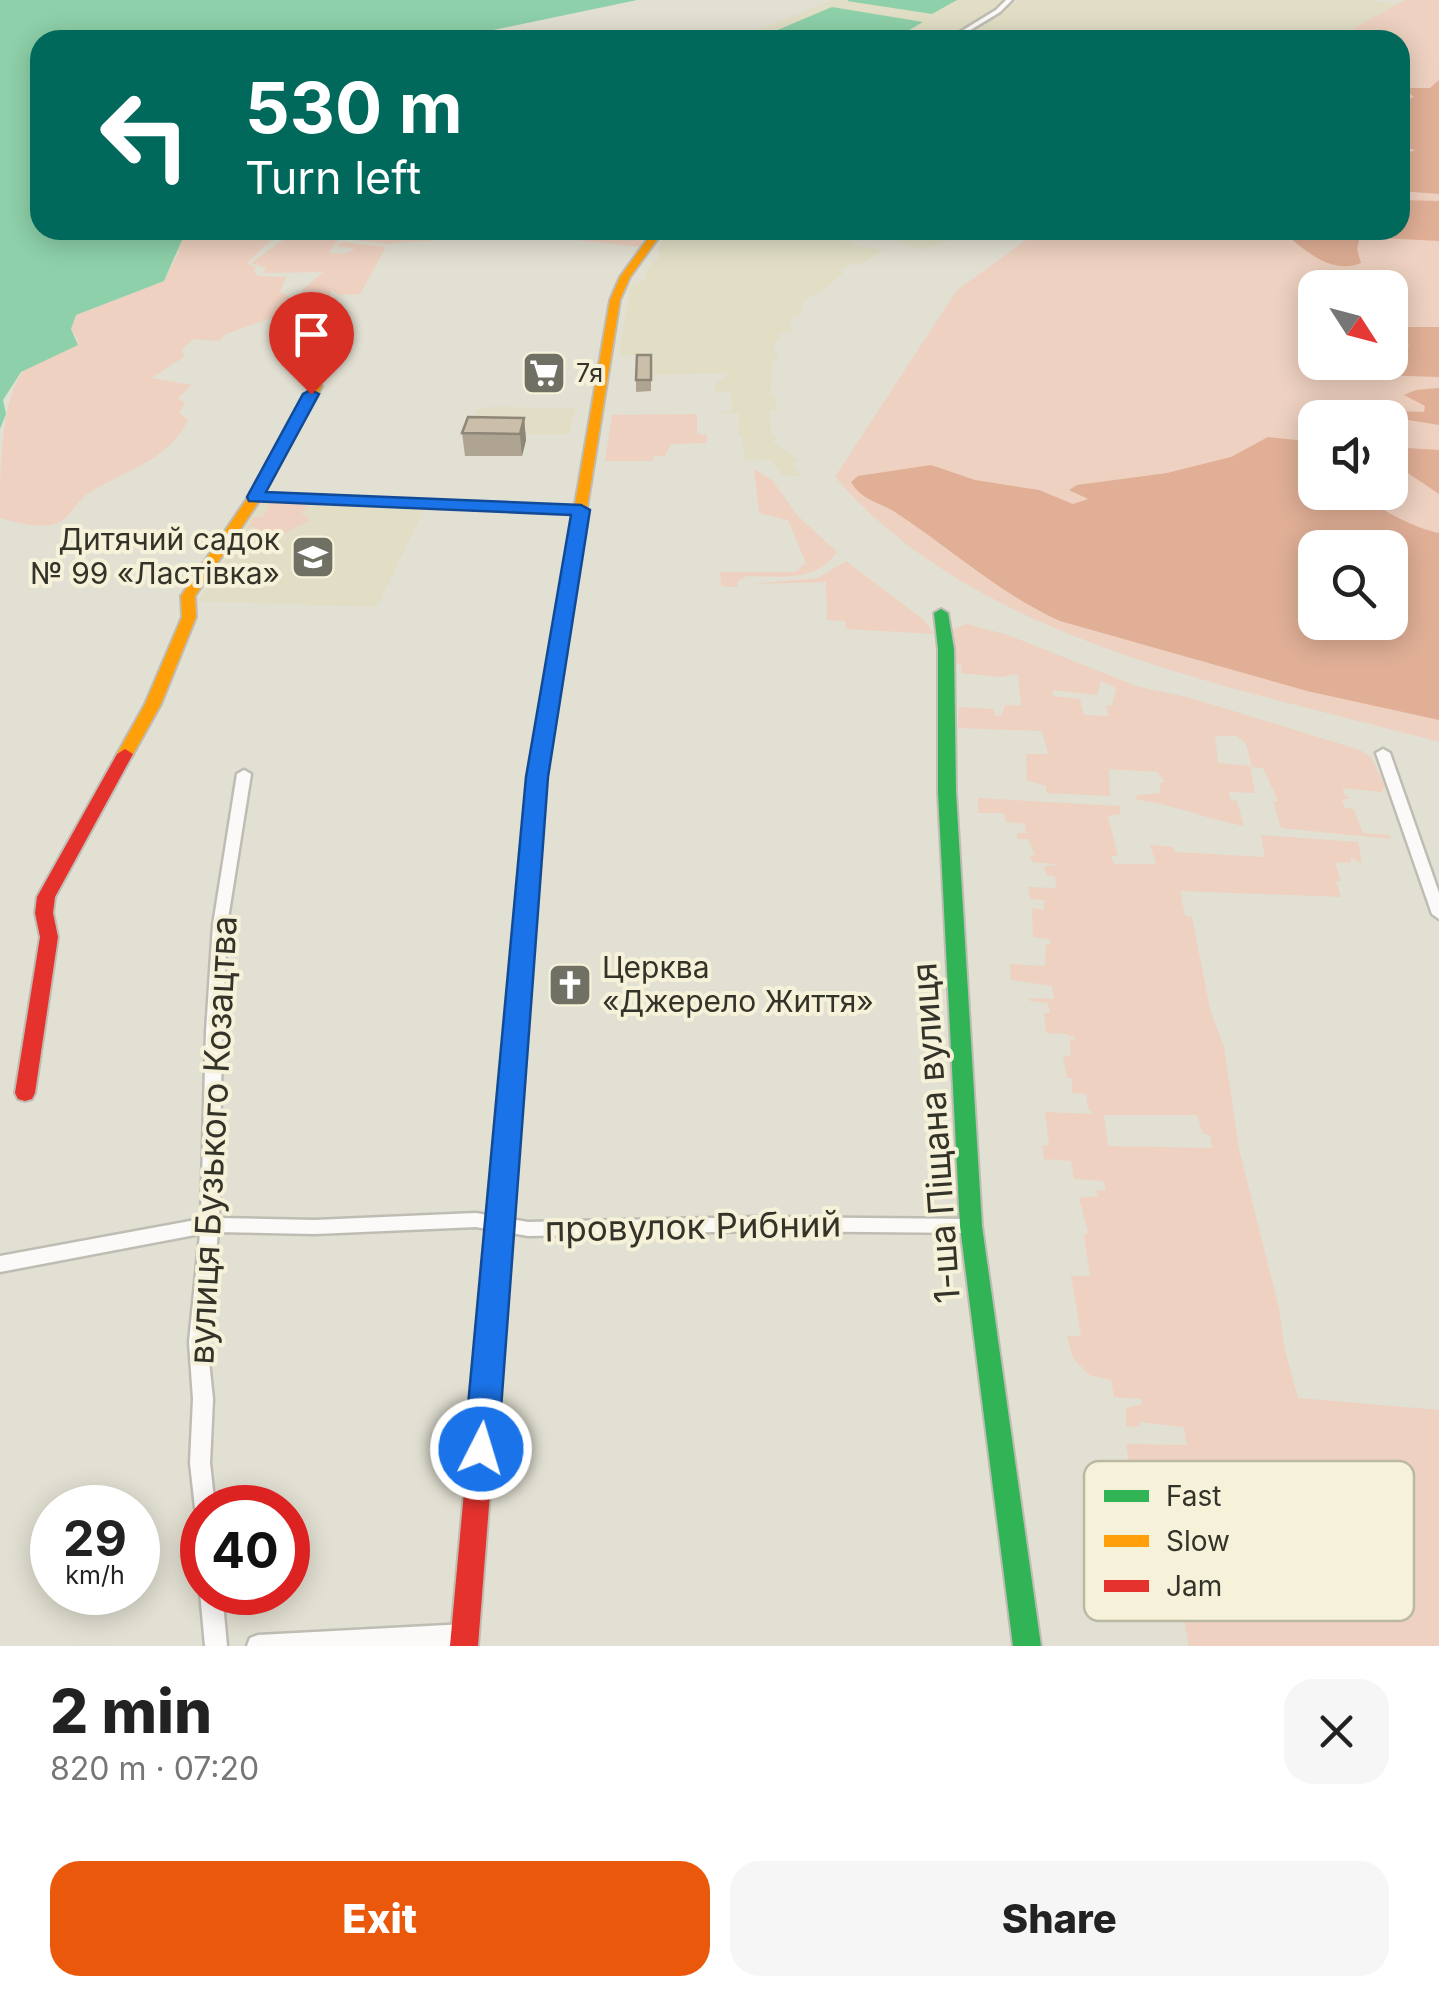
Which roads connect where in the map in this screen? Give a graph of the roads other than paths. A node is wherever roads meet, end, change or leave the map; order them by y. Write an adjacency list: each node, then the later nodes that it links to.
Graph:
1 (1009, 0): 2 (street)
2 (967, 30)
3 (653, 240): 6 (street)
4 (316, 386): 5 (street)
5 (255, 497): 6 (street); 11 (street)
6 (581, 510): 13 (street)
7 (940, 613): 14 (street, 1-ша Піщана вулиця)
8 (1383, 753): 10 (street)
9 (244, 774): 12 (street, вулиця Бузького Козацтва)
10 (1439, 914)
11 (25, 1093)
12 (210, 1225): 13 (street, провулок Рибний); 15 (street, провулок Рибний); 16 (street, вулиця Бузького Козацтва)
13 (499, 1225): 14 (street, провулок Рибний); 18 (street)
14 (971, 1226): 21 (street, 1-ша Піщана вулиця)
15 (0, 1264)
16 (202, 1485)
17 (213, 1615): 19 (street)
18 (465, 1640): 20 (street)
19 (216, 1646)
20 (258, 1646)
21 (1027, 1646)

